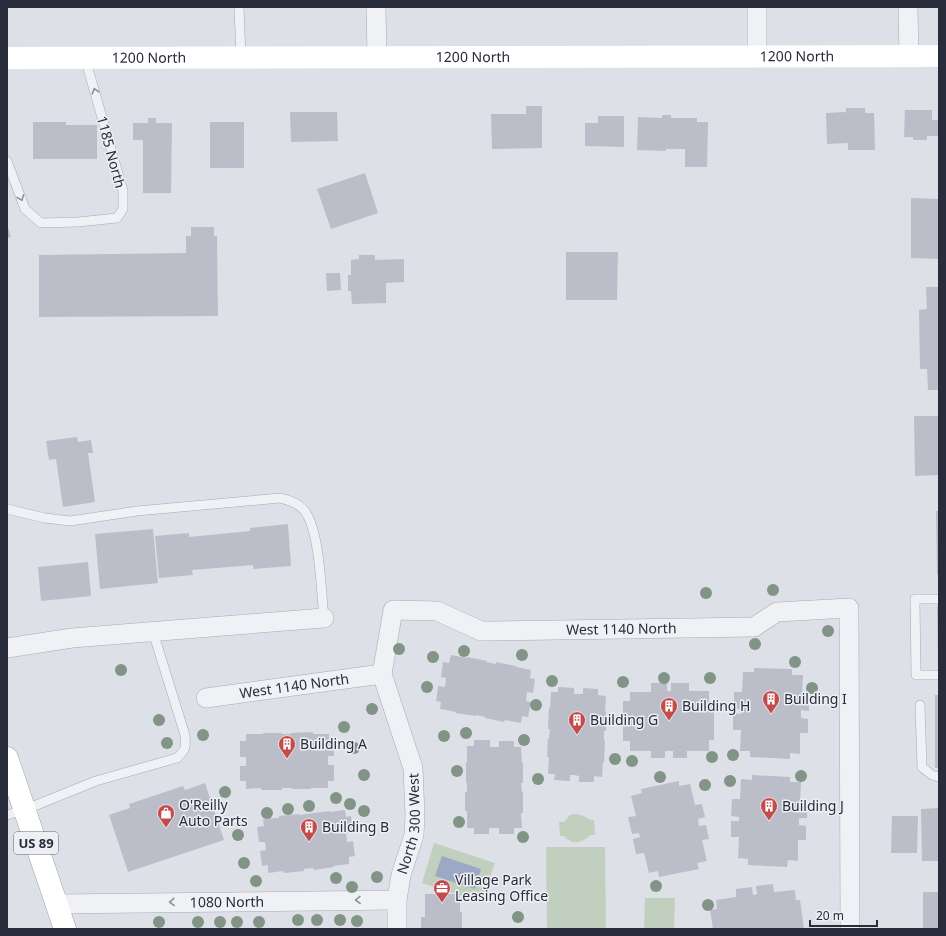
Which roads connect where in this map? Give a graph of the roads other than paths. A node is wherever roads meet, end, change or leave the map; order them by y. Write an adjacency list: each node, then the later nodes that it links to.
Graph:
1 (239, 7): 11 (lane)
2 (376, 7): 7 (street)
3 (757, 7): 8 (street)
4 (908, 7): 5 (street)
5 (909, 56): 6 (street, 1200 North); 8 (street, 1200 North)
6 (939, 56)
7 (377, 57): 8 (street, 1200 North); 11 (street, 1200 North)
8 (757, 57)
9 (7, 58): 10 (street, 1200 North)
10 (85, 58): 11 (street, 1200 North); 12 (lane, 1185 North, one-way to 10)
11 (241, 58)
12 (7, 161)
13 (7, 509): 15 (lane)
14 (939, 599): 19 (lane)
15 (324, 618): 16 (street)
16 (153, 632): 17 (street); 24 (lane)
17 (7, 648)
18 (382, 674): 20 (street, West 1140 North); 25 (street, North 300 West); 29 (street, West 1140 North)
19 (939, 675)
20 (206, 698)
21 (920, 705): 23 (lane)
22 (7, 758): 24 (street, US 89)
23 (939, 777)
24 (16, 812): 26 (street, US 89)
25 (397, 900): 26 (street, 1080 North, one-way to 26); 28 (street, North 300 West)
26 (56, 904): 27 (street, US 89)
27 (65, 929)
28 (397, 929)
29 (850, 929)

